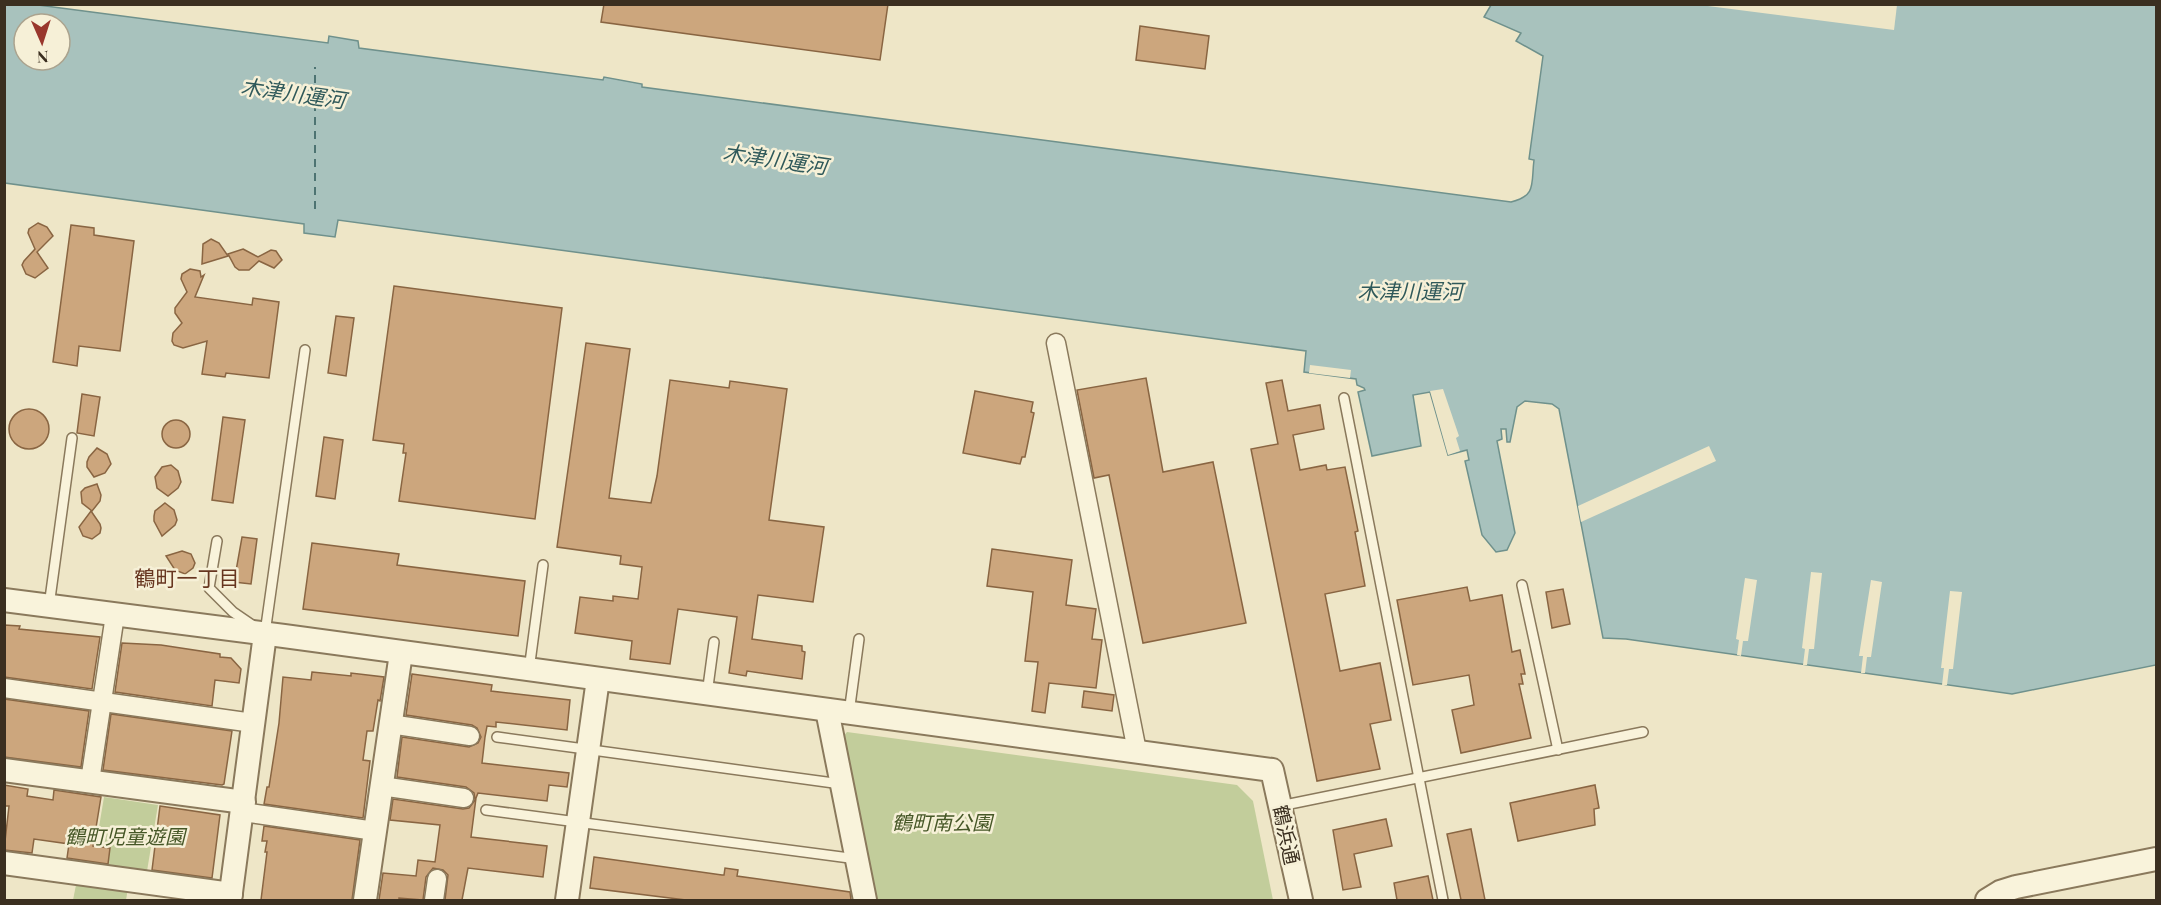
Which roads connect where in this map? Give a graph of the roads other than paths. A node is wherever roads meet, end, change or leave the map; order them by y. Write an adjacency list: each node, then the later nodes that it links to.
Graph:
1 (1056, 343): 28 (street)
2 (305, 350): 11 (lane)
3 (1344, 398): 30 (lane)
4 (72, 438): 9 (lane)
5 (217, 541): 11 (lane)
6 (543, 565): 15 (lane)
7 (1522, 585): 27 (lane)
8 (4, 600): 9 (street)
9 (49, 606): 10 (street)
10 (115, 615): 11 (street); 19 (street)
11 (265, 634): 14 (street); 21 (street)
12 (859, 639): 20 (lane)
13 (714, 642): 18 (lane)
14 (401, 653): 15 (street); 22 (street)
15 (530, 670): 16 (street)
16 (598, 679): 18 (street); 26 (street)
17 (4, 688): 19 (street)
18 (707, 694): 20 (street)
19 (102, 701): 21 (street); 31 (street)
20 (838, 711): 28 (street); 32 (street)
21 (253, 723): 36 (street)
22 (390, 724): 24 (street); 33 (street)
23 (1643, 732): 27 (lane)
24 (470, 736)
25 (497, 737): 26 (lane)
26 (588, 749): 32 (lane); 38 (street)
27 (1558, 750): 30 (lane)
28 (1137, 751): 35 (street, 鶴浜通)
29 (4, 770): 31 (street)
30 (1419, 778): 35 (lane); 50 (lane)
31 (90, 781): 36 (street)
32 (841, 783): 40 (street)
33 (381, 786): 34 (street); 39 (street)
34 (464, 798)
35 (1280, 806): 49 (street, 鶴浜通)
36 (244, 807): 39 (street); 44 (street)
37 (486, 810): 38 (lane)
38 (578, 823): 40 (lane); 47 (street)
39 (375, 831): 45 (street)
40 (856, 859): 48 (street)
41 (2157, 859): 51 (street)
42 (4, 863): 44 (street)
43 (437, 879): 46 (street)
44 (231, 897)
45 (365, 900)
46 (434, 900)
47 (567, 900)
48 (865, 900)
49 (1300, 900)
50 (1443, 900)
51 (1987, 900)

